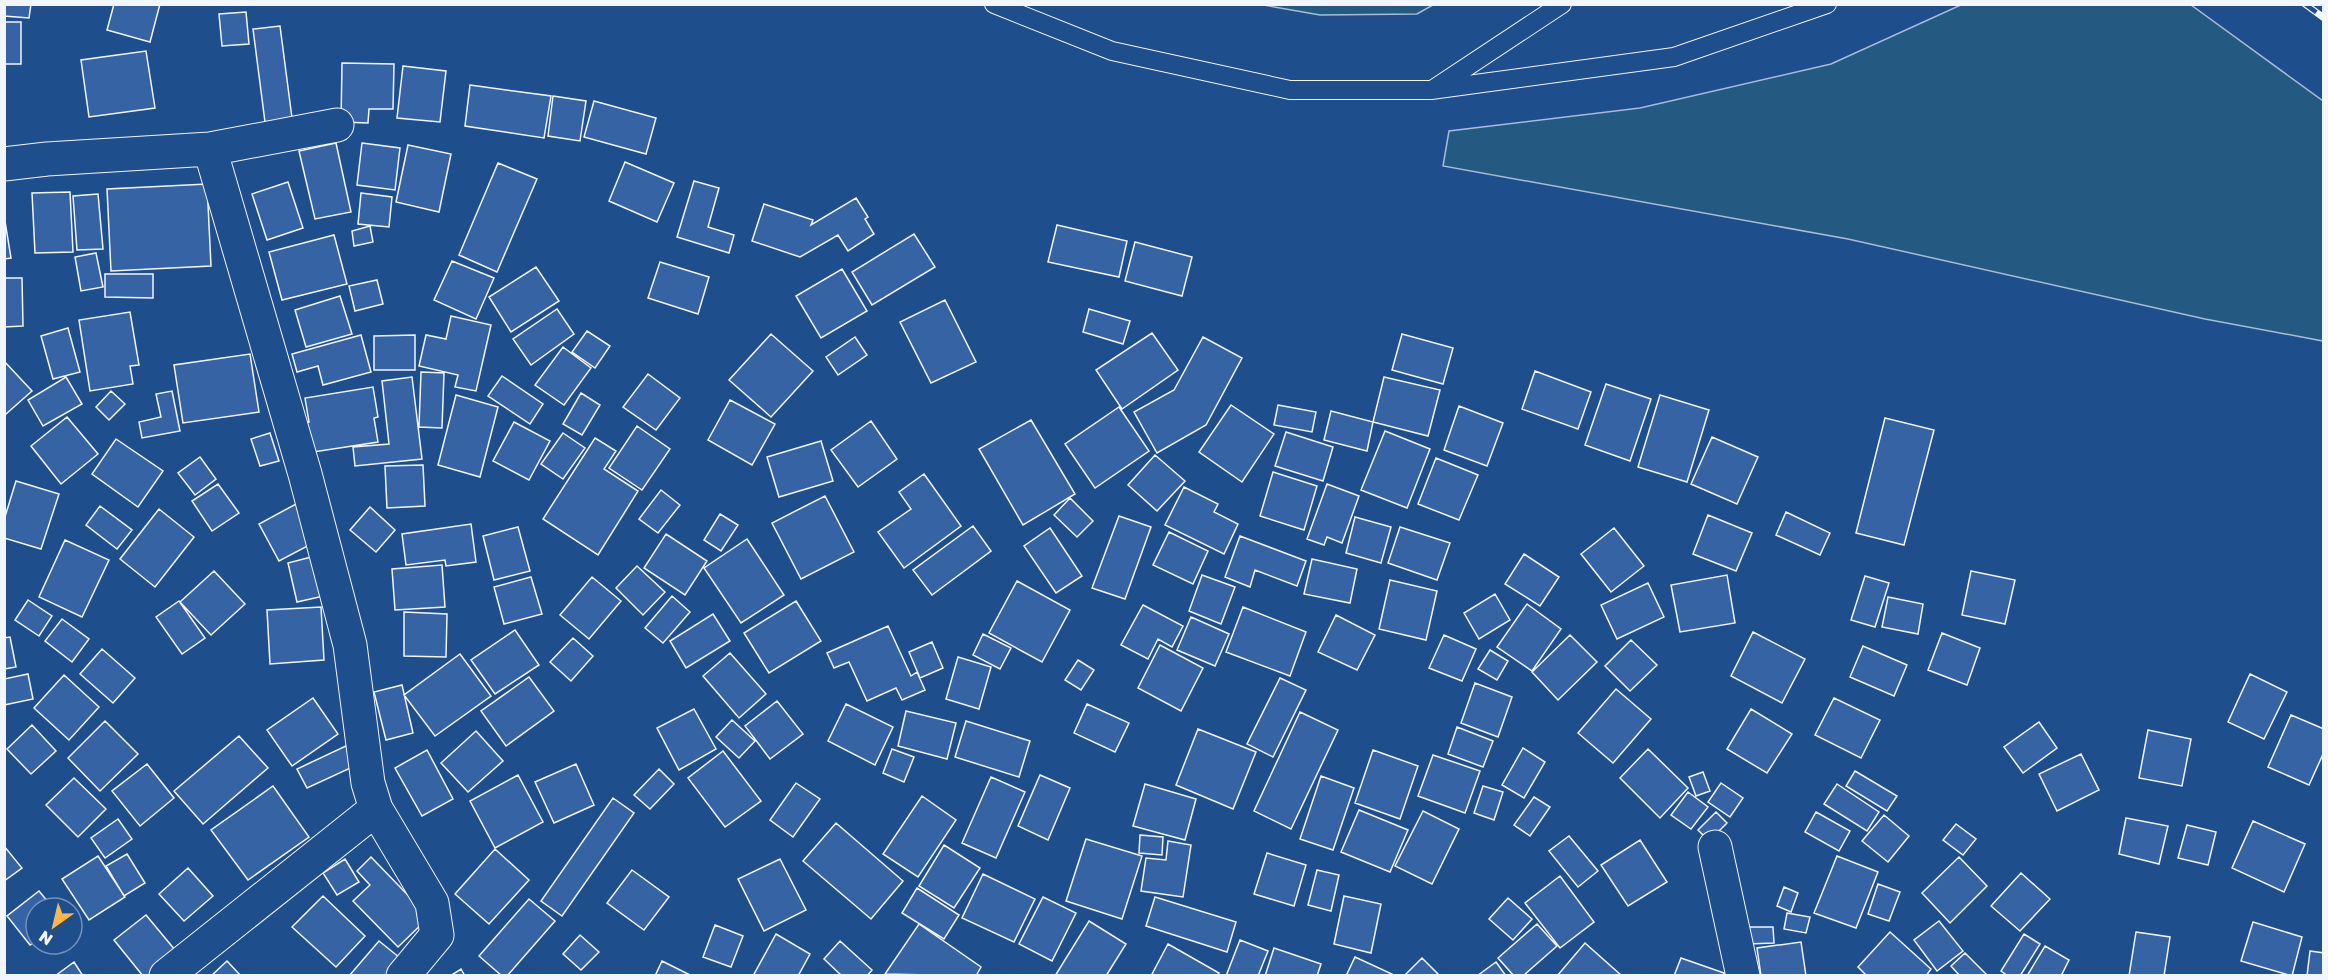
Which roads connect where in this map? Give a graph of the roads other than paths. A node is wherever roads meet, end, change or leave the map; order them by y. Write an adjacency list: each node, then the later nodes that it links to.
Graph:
1 (994, 4): 4 (lane)
2 (1562, 4): 4 (lane)
3 (1827, 4): 4 (lane)
4 (1431, 90)
5 (337, 125): 6 (street)
6 (210, 149): 7 (street); 8 (street)
7 (4, 164)
8 (376, 809): 10 (street); 11 (street)
9 (1716, 847): 12 (street)
10 (166, 975)
11 (403, 975)
12 (1743, 975)

